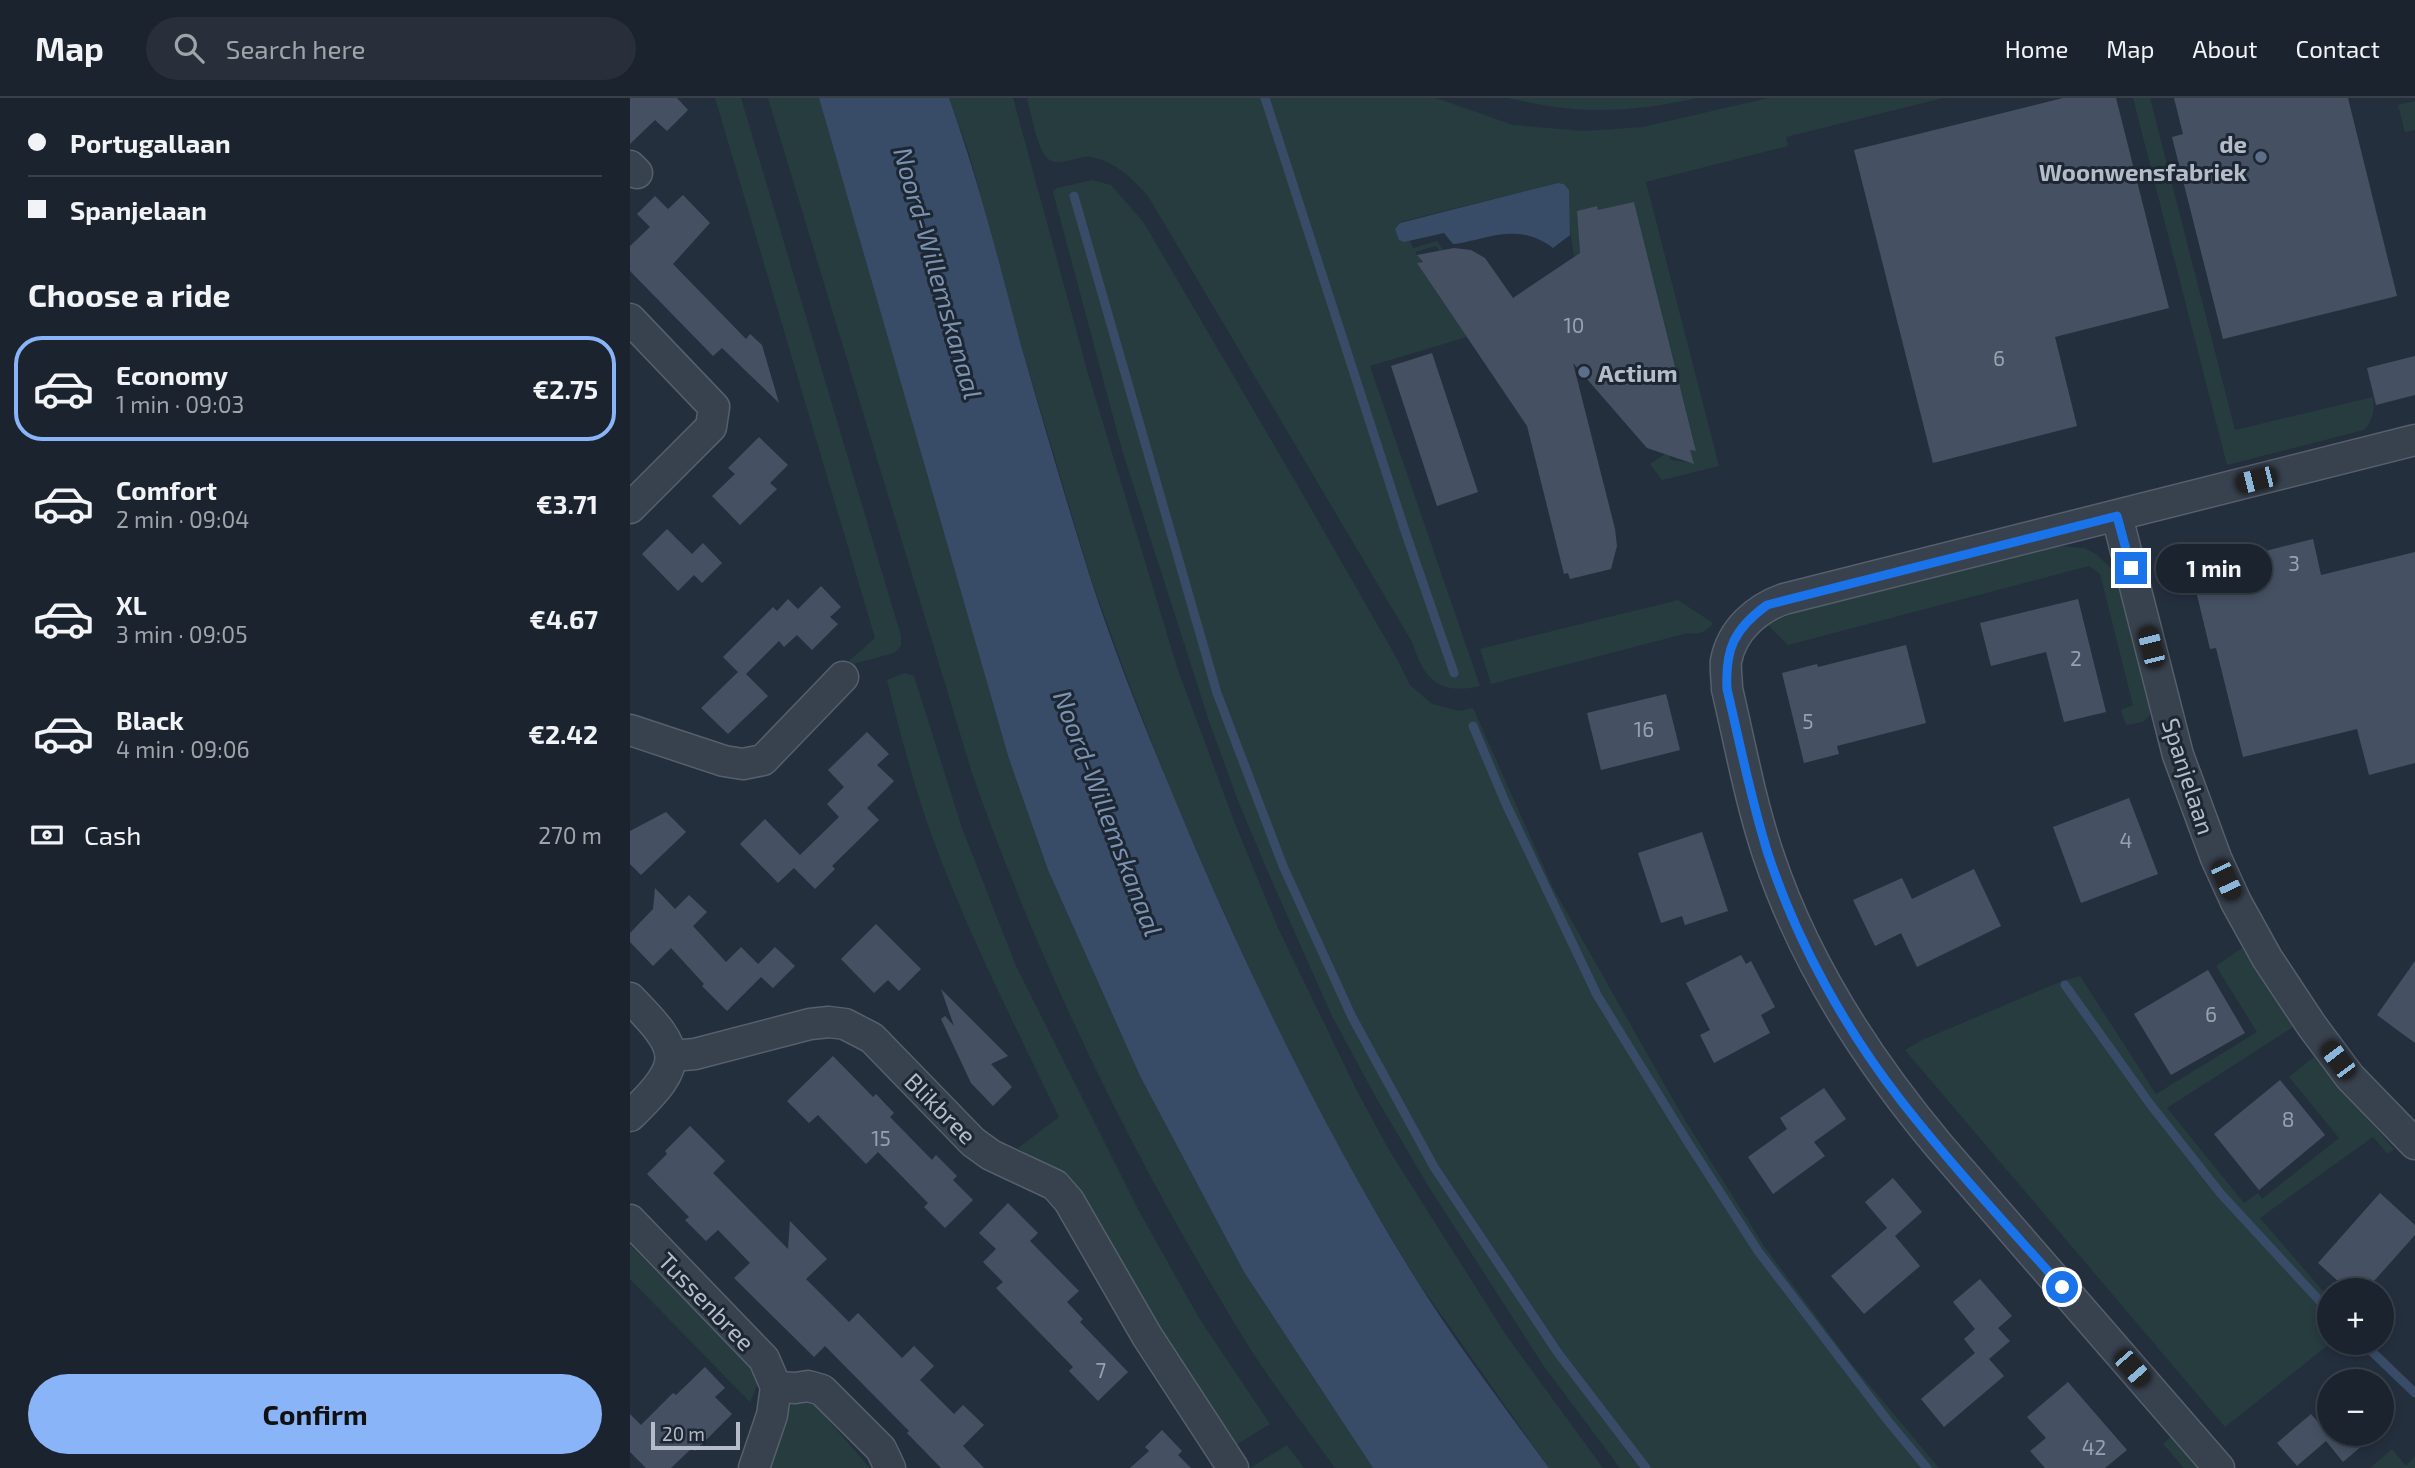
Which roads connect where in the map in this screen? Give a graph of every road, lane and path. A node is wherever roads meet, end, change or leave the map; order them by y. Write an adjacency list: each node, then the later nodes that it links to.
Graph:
1 (630, 319): 3 (street)
2 (2415, 440): 4 (street)
3 (630, 508)
4 (2117, 516): 10 (street, Spanjelaan); 16 (street)
5 (844, 677): 6 (street)
6 (630, 730)
7 (630, 998): 8 (street)
8 (672, 1056): 9 (street); 15 (street, Blikbree)
9 (630, 1116)
10 (2415, 1144)
11 (630, 1220): 12 (street, Tussenbree)
12 (776, 1387): 13 (street); 14 (street)
13 (754, 1468)
14 (890, 1468)
15 (1233, 1468)
16 (2219, 1468)

